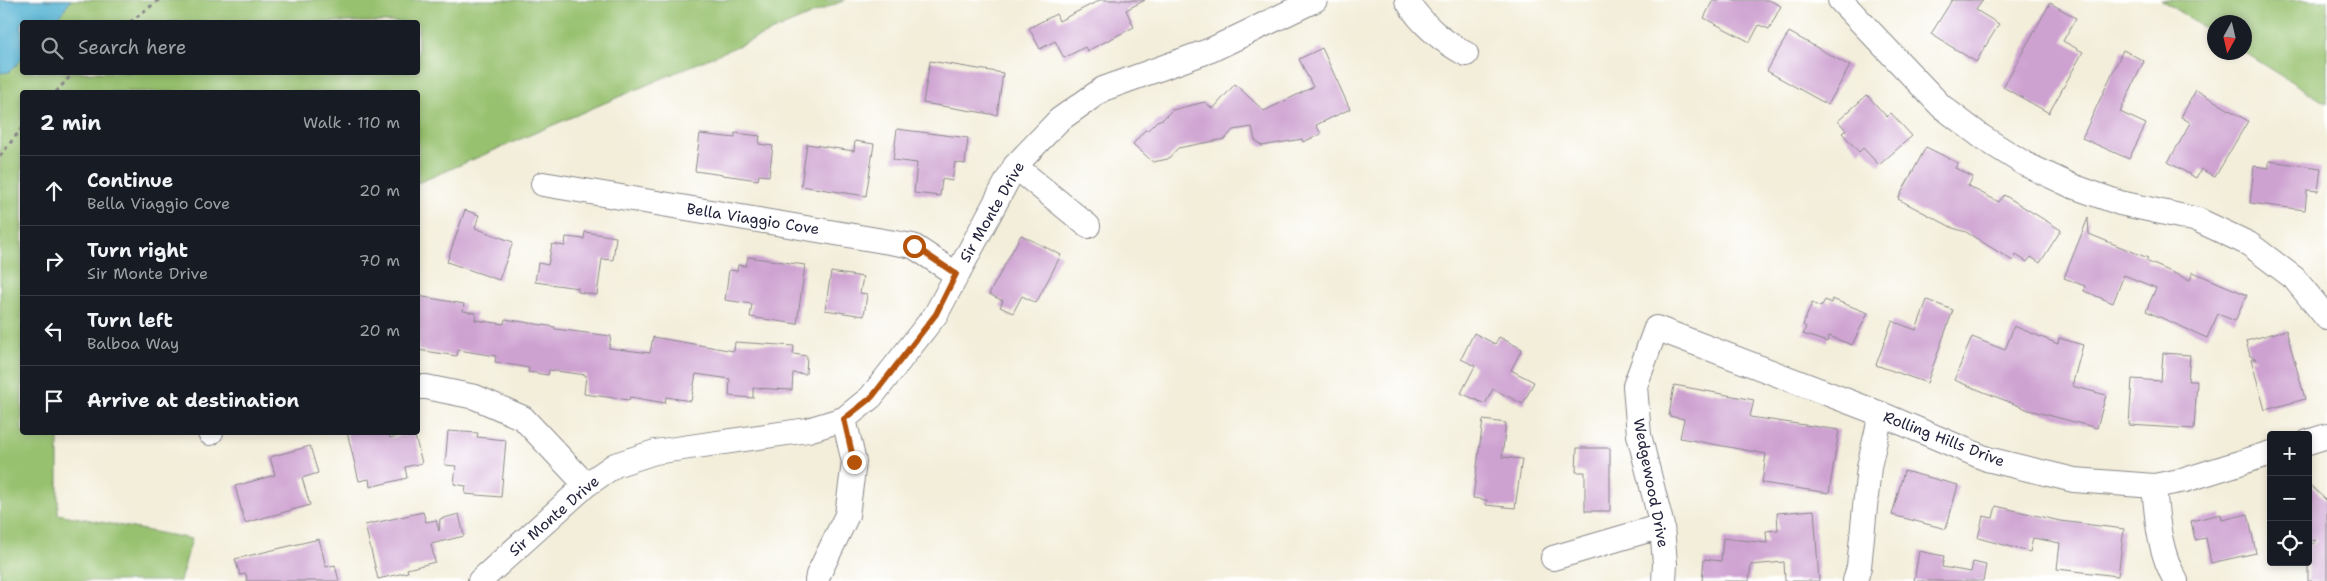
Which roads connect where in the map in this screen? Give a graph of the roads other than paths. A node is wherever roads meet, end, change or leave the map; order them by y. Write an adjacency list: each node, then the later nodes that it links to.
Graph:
1 (1314, 0): 5 (street, Sir Monte Drive)
2 (1407, 0): 4 (street)
3 (1840, 0): 9 (street)
4 (1466, 54)
5 (1015, 166): 7 (street); 8 (street, Sir Monte Drive)
6 (543, 184): 8 (street, Bella Viaggio Cove)
7 (1088, 226)
8 (956, 274): 13 (street, Sir Monte Drive)
9 (2327, 318)
10 (1656, 328): 12 (street, Rolling Hills Drive); 19 (street, Wedgewood Drive)
11 (420, 387): 17 (street)
12 (1881, 414): 18 (street, Rolling Hills Drive); 24 (street)
13 (844, 419): 17 (street, Sir Monte Drive); 22 (street)
14 (2327, 436): 15 (street)
15 (2312, 441)
16 (2267, 454): 18 (street, Rolling Hills Drive)
17 (586, 485): 21 (street, Sir Monte Drive)
18 (2154, 486): 25 (street)
19 (1662, 526): 20 (street); 23 (street, Wedgewood Drive)
20 (1553, 558)
21 (480, 581)
22 (817, 581)
23 (1664, 581)
24 (1855, 581)
25 (2176, 581)

